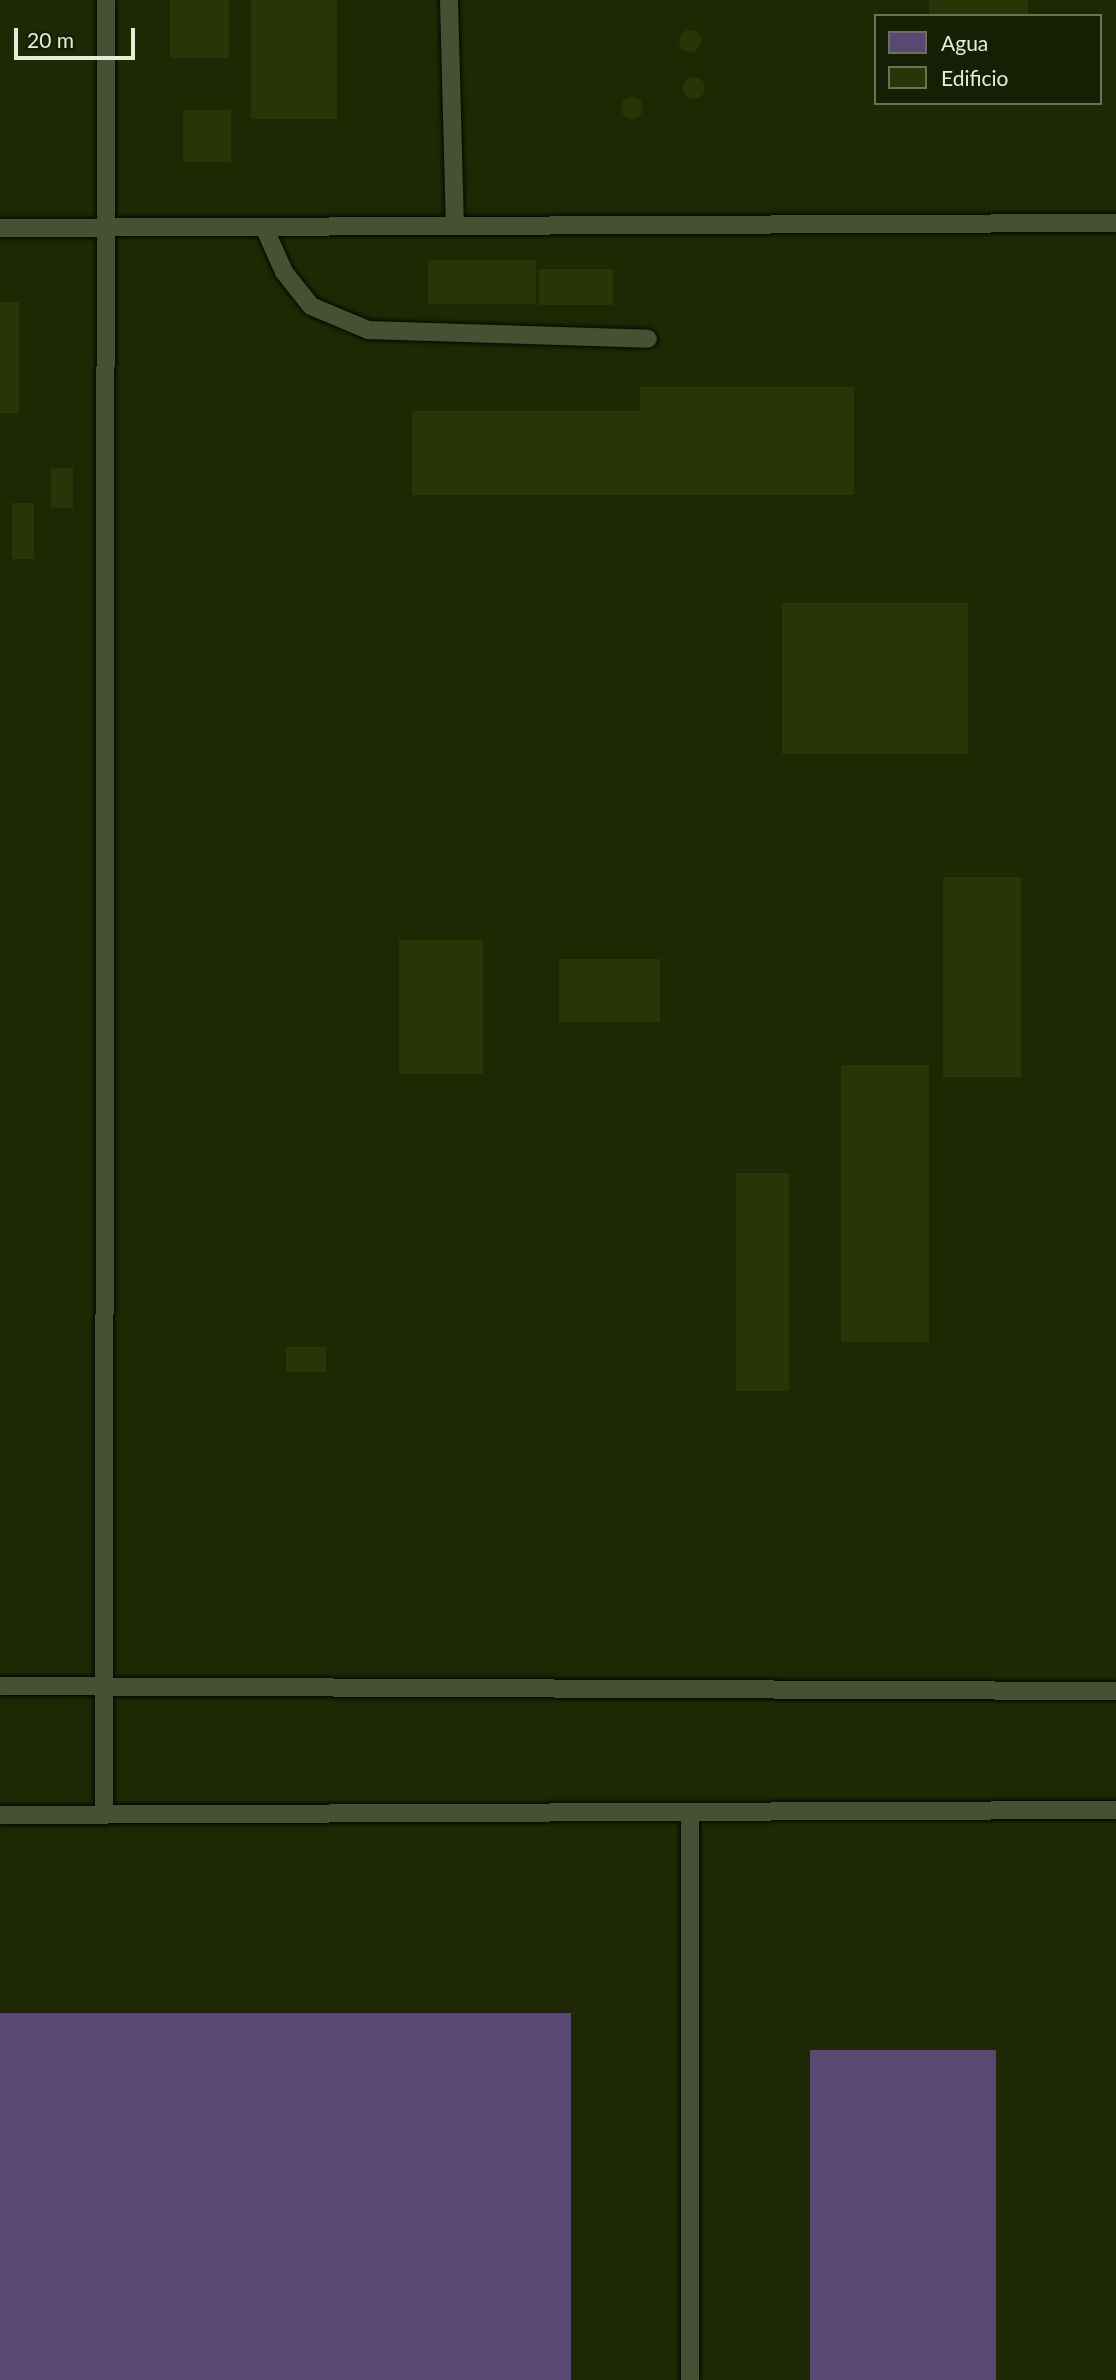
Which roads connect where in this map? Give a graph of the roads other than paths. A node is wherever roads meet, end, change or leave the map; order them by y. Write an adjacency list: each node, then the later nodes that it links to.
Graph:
1 (106, 0): 7 (lane)
2 (449, 0): 4 (lane)
3 (1116, 223): 4 (lane)
4 (455, 226): 5 (lane)
5 (264, 227): 7 (lane); 8 (lane)
6 (0, 228): 7 (lane)
7 (105, 228): 10 (lane)
8 (648, 340)
9 (0, 1686): 10 (lane)
10 (104, 1686): 11 (lane); 15 (lane)
11 (1116, 1691)
12 (1116, 1810): 13 (lane)
13 (690, 1812): 15 (lane); 16 (lane)
14 (0, 1815): 15 (lane)
15 (104, 1815)
16 (690, 2380)

